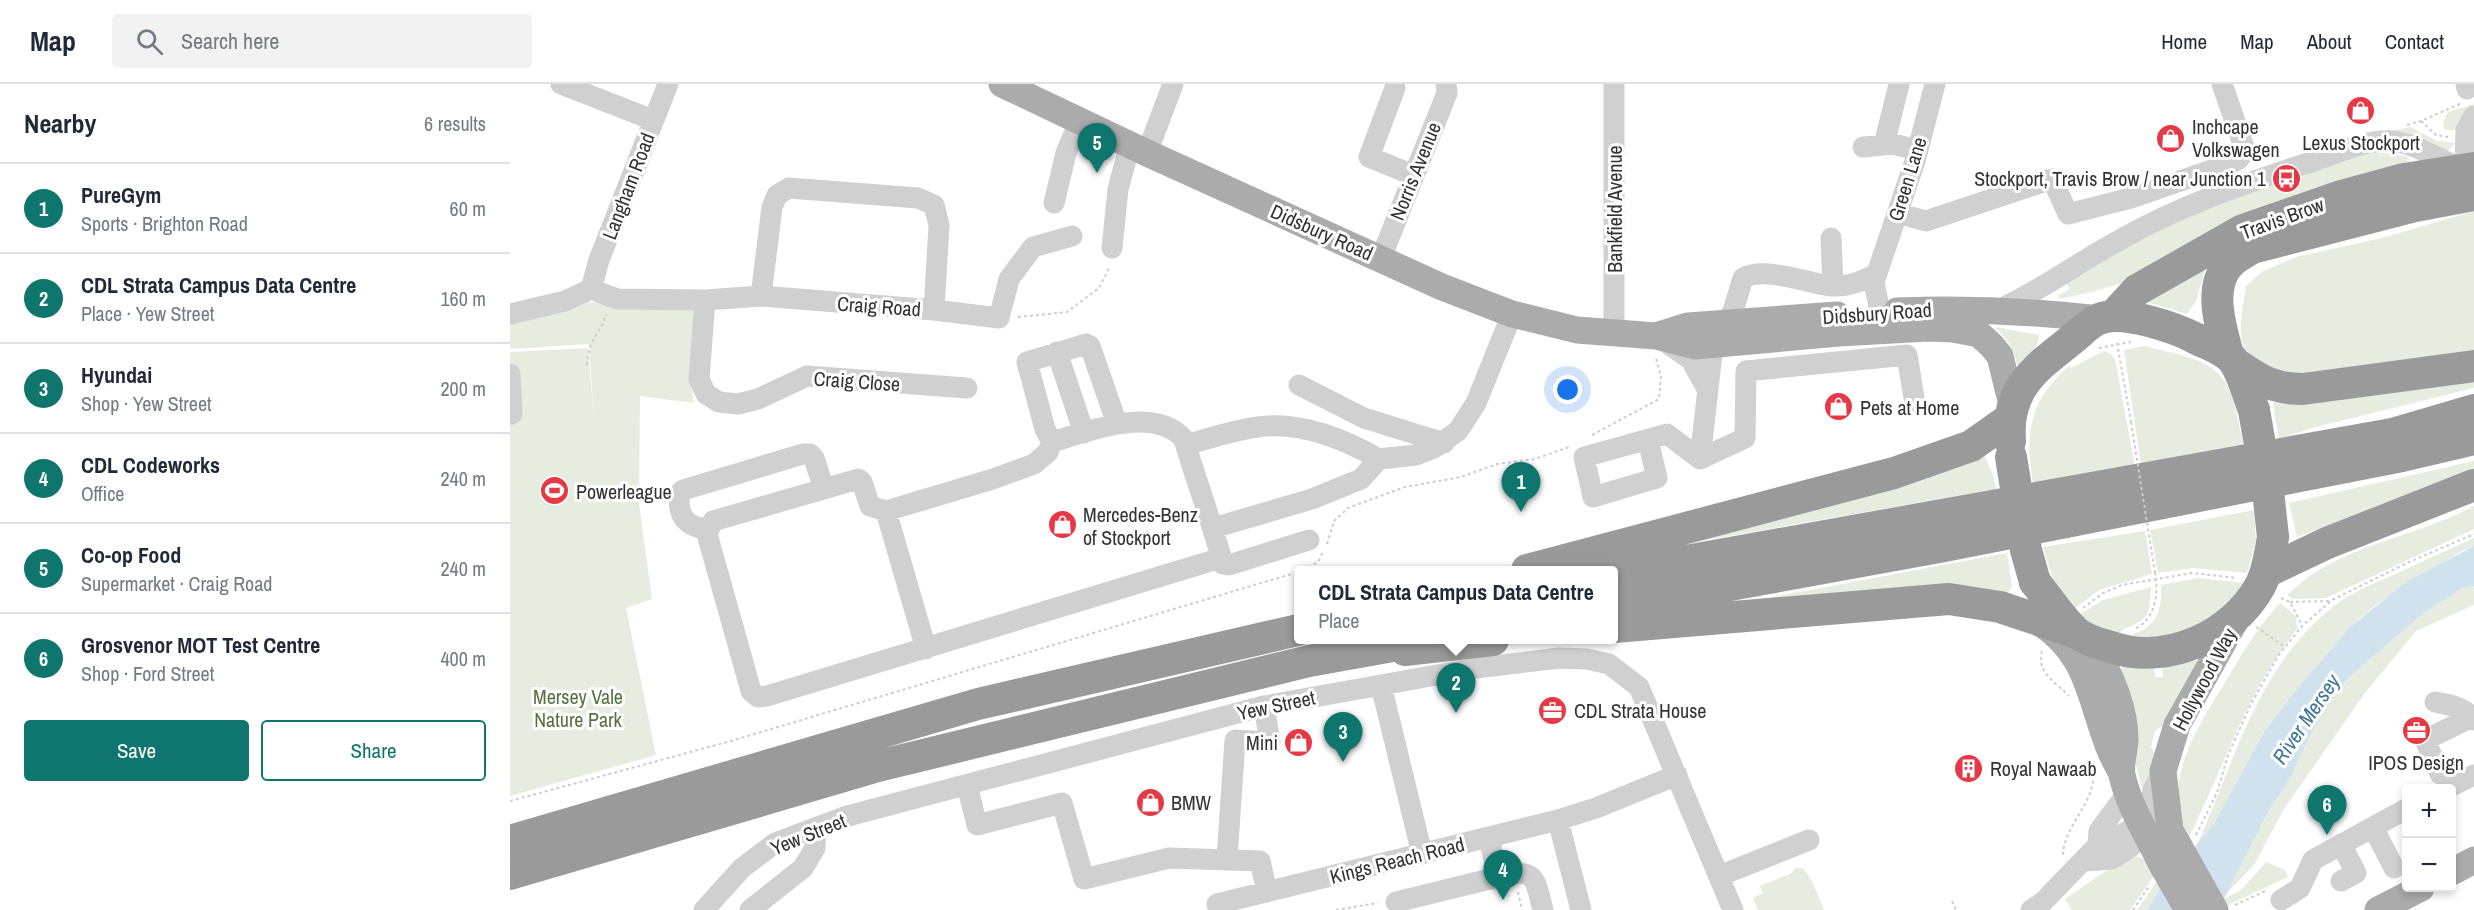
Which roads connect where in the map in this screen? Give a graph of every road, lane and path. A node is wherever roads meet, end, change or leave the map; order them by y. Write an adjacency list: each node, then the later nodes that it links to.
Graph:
1 (561, 84): 12 (street)
2 (668, 84): 12 (street, Langham Road)
3 (1002, 84): 14 (main road, Didsbury Road)
4 (1173, 84): 16 (street)
5 (1446, 84): 18 (street, Norris Avenue)
6 (1614, 84): 40 (street, Bankfield Avenue)
7 (1899, 84): 17 (street)
8 (1935, 84): 17 (street, Green Lane)
9 (2222, 84): 21 (street)
10 (1395, 88): 18 (street)
11 (2474, 116): 19 (street)
12 (653, 120): 28 (street, Langham Road)
13 (2421, 121): 15 (path)
14 (1079, 122): 16 (main road, Didsbury Road); 20 (street)
15 (2454, 138)
16 (1138, 149): 24 (street); 25 (main road, Didsbury Road)
17 (1917, 150): 21 (street, Green Lane)
18 (1413, 175): 25 (street, Norris Avenue)
19 (2471, 183): 33 (street); 38 (highway, Travis Brow); 46 (highway, Travis Brow)
20 (1054, 203)
21 (1897, 213): 26 (street, Green Lane)
22 (1072, 236): 37 (street)
23 (1831, 238): 27 (street)
24 (1112, 248): 37 (path)
25 (1381, 258): 36 (main road, Didsbury Road)
26 (1877, 274): 27 (street); 34 (street, Green Lane)
27 (1833, 286): 41 (street)
28 (591, 289): 30 (street, Craig Road); 35 (street)
29 (761, 296): 31 (street, Craig Road); 32 (street, Craig Road); 32 (street)
30 (610, 297): 31 (street, Craig Road); 47 (path)
31 (705, 300): 51 (street, Craig Close)
32 (934, 310): 37 (street, Craig Road)
33 (1998, 310): 34 (main road, Didsbury Road); 38 (main road, Didsbury Road); 39 (street)
34 (1880, 312): 41 (main road, Didsbury Road)
35 (510, 314)
36 (1512, 314): 40 (main road, Didsbury Road); 63 (street)
37 (999, 318)
38 (2110, 326): 42 (path); 44 (path); 46 (highway); 55 (highway, Travis Brow); 80 (path, bridge)
39 (1953, 329): 41 (main road, Didsbury Road); 55 (main road, Didsbury Road)
40 (1614, 333): 43 (main road, Didsbury Road)
41 (1720, 334): 43 (main road, Didsbury Road); 52 (street)
42 (2133, 342)
43 (1655, 344): 52 (street); 59 (path)
44 (2091, 351)
45 (1057, 352): 57 (street); 58 (street); 62 (street)
46 (2232, 359): 48 (highway); 81 (highway, Travis Brow, bridge)
47 (587, 365)
48 (2474, 366)
49 (510, 374): 56 (street)
50 (1299, 385): 63 (street)
51 (967, 388)
52 (1707, 389): 67 (street)
53 (1915, 404): 67 (street)
54 (2474, 410): 79 (highway)
55 (2010, 413): 77 (highway); 89 (highway, bridge)
56 (510, 414)
57 (1117, 424): 58 (street); 64 (street)
58 (1084, 433): 62 (street)
59 (1591, 436)
60 (2474, 439): 84 (highway)
61 (1648, 440): 67 (street)
62 (1052, 442): 70 (street)
63 (1444, 442): 66 (street)
64 (1186, 445): 66 (street); 71 (street)
65 (1570, 446): 76 (path)
66 (1379, 459): 71 (street)
67 (1700, 459)
68 (2474, 485): 81 (highway)
69 (824, 489): 70 (street); 72 (street); 72 (street)
70 (886, 511): 96 (street)
71 (1214, 528): 75 (street)
72 (708, 530): 96 (street)
73 (2474, 534): 82 (path)
74 (1309, 540): 75 (street)
75 (1221, 558): 96 (street)
76 (1310, 566)
77 (1542, 566)
78 (1294, 573): 110 (path)
79 (1618, 573)
80 (2156, 579): 81 (path); 89 (path); 91 (path)
81 (2263, 583): 83 (path); 86 (highway, Travis Brow)
82 (2332, 600): 83 (path); 87 (path)
83 (2290, 602): 87 (path)
84 (1618, 605)
85 (2023, 615): 88 (highway, Travis Brow); 89 (highway, Travis Brow); 108 (main road)
86 (2239, 615): 89 (highway, Travis Brow); 94 (path); 104 (main road, Hollywood Way)
87 (2302, 626): 94 (path)
88 (1618, 627)
89 (2082, 628): 108 (main road, Hollywood Way)
90 (1294, 631): 117 (highway)
91 (2129, 632)
92 (1399, 644): 97 (highway)
93 (1451, 644): 97 (highway)
94 (2285, 646): 120 (path)
95 (2045, 647): 99 (path)
96 (926, 649)
97 (1309, 661): 128 (highway)
98 (1381, 685): 101 (street, Yew Street); 105 (street, Yew Street); 122 (street)
99 (2073, 699)
100 (2435, 702): 102 (street)
101 (1264, 706): 109 (street, Yew Street); 124 (street)
102 (2473, 719): 107 (street)
103 (2092, 758): 123 (path)
104 (2163, 771): 116 (street); 120 (main road, Hollywood Way)
105 (1677, 775): 112 (street, Kings Reach Road); 129 (street, Yew Street)
106 (2474, 775): 107 (street)
107 (2444, 781)
108 (2125, 783): 116 (main road, Hollywood Way); 121 (street)
109 (967, 785): 114 (street, Yew Street); 124 (street)
110 (510, 801)
111 (2402, 811): 113 (street)
112 (1558, 820): 115 (street, Kings Reach Road); 144 (street)
113 (2373, 827): 119 (street); 126 (street)
114 (816, 828): 139 (street, Yew Street); 140 (street)
115 (1489, 838): 122 (street, Kings Reach Road); 130 (street)
116 (2138, 838): 120 (main road, Hollywood Way); 121 (street)
117 (510, 840)
118 (1809, 840): 129 (street)
119 (2341, 844): 131 (street); 135 (street)
120 (2172, 852): 148 (path); 149 (main road, Hollywood Way, bridge); 150 (main road, Hollywood Way, bridge)
121 (2091, 853): 147 (street)
122 (1422, 854): 134 (street, Kings Reach Road)
123 (2063, 859)
124 (1227, 860): 134 (street)
125 (2474, 860): 127 (main road)
126 (2394, 868)
127 (2456, 869)
128 (510, 874)
129 (1719, 876): 145 (street, Yew Street)
130 (1498, 877): 137 (street); 143 (street)
131 (2341, 881)
132 (1517, 891): 142 (path)
133 (2413, 892): 151 (main road)
134 (1258, 899): 138 (street, Kings Reach Road)
135 (2281, 900)
136 (1952, 901): 146 (path)
137 (1396, 902): 141 (path)
138 (1216, 904)
139 (704, 910)
140 (750, 910)
141 (1336, 910)
142 (1522, 910)
143 (1543, 910)
144 (1581, 910)
145 (1733, 910)
146 (1956, 910)
147 (2031, 910)
148 (2133, 910)
149 (2188, 910)
150 (2215, 910)
151 (2378, 910)

